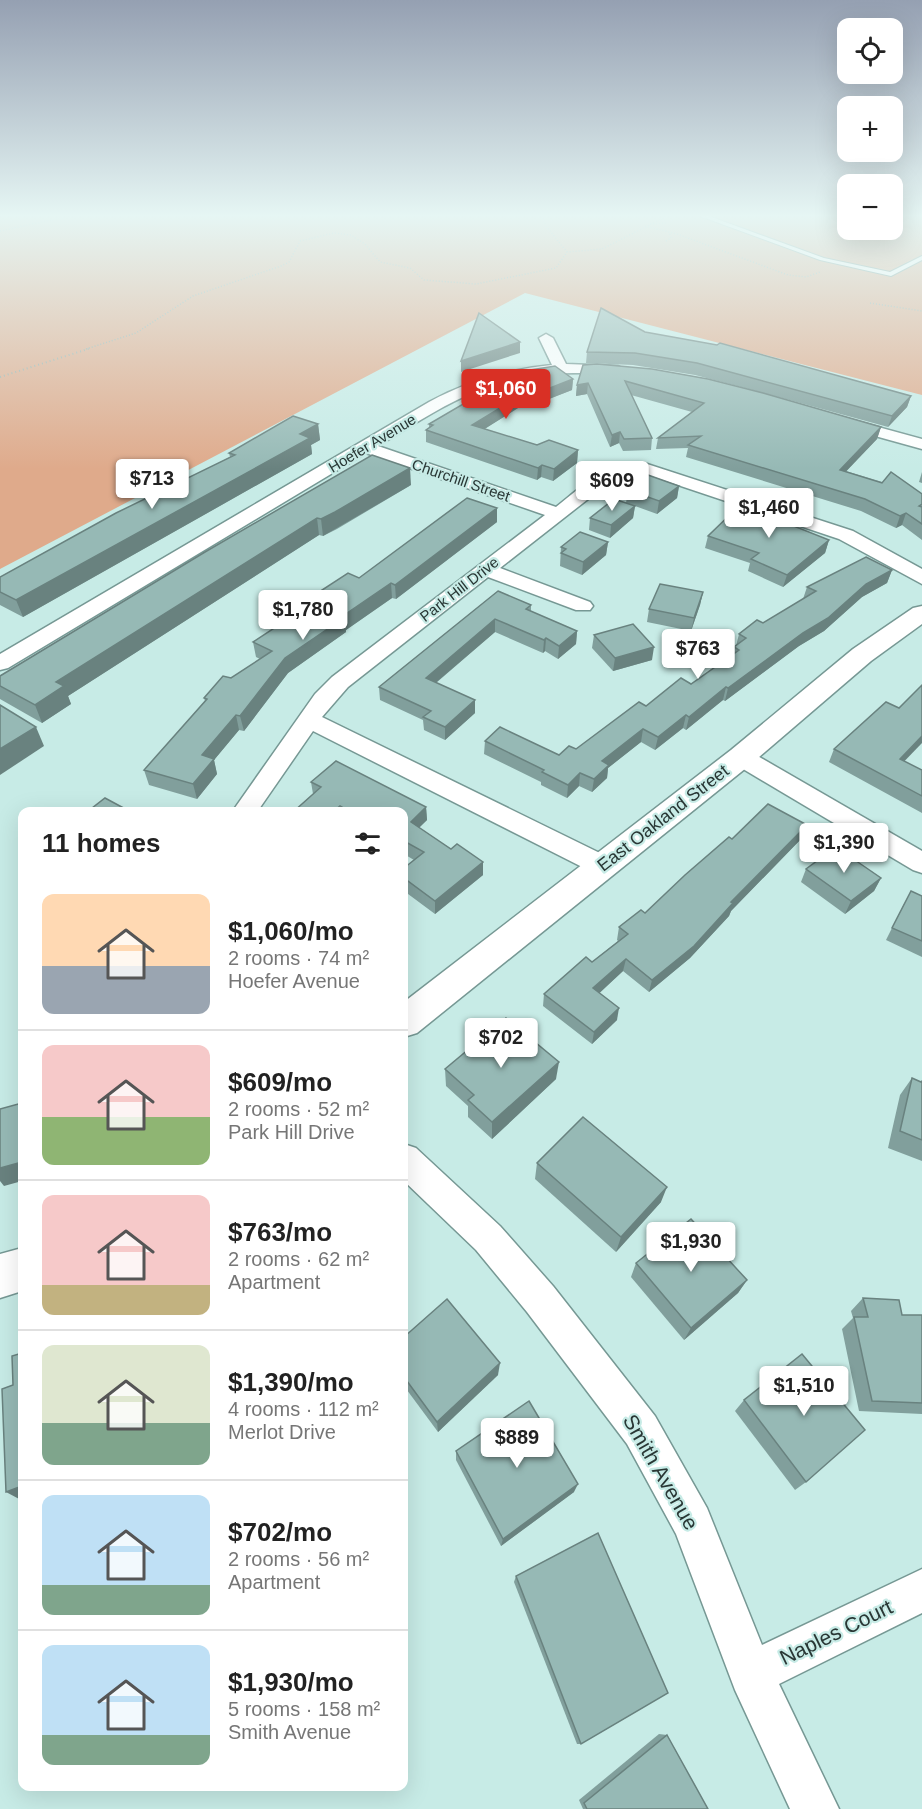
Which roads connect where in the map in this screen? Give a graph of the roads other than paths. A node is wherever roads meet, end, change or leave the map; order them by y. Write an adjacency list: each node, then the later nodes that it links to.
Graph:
1 (546, 338): 2 (street)
2 (561, 369): 3 (street, Hoefer Avenue); 6 (street, Hoefer Avenue)
3 (632, 371)
4 (825, 417): 5 (street)
5 (922, 444)
6 (365, 447): 7 (street, Churchill Street); 12 (street, Hoefer Avenue)
7 (557, 513): 8 (street, Park Hill Drive); 9 (street, Park Hill Drive)
8 (486, 569): 10 (street); 13 (street, Park Hill Drive)
9 (922, 578)
10 (583, 606)
11 (922, 613): 14 (street, East Oakland Street)
12 (0, 663)
13 (310, 720): 15 (street, Park Hill Drive); 17 (street)
14 (741, 757): 16 (street); 17 (street, East Oakland Street)
15 (248, 807)
16 (922, 863)
17 (602, 865): 18 (street, East Oakland Street)
18 (408, 1019)
19 (408, 1163): 23 (street, Smith Avenue)
20 (18, 1271): 21 (street)
21 (0, 1276)
22 (922, 1590): 23 (street, Naples Court)
23 (751, 1674): 24 (street, Smith Avenue)
24 (816, 1809)

